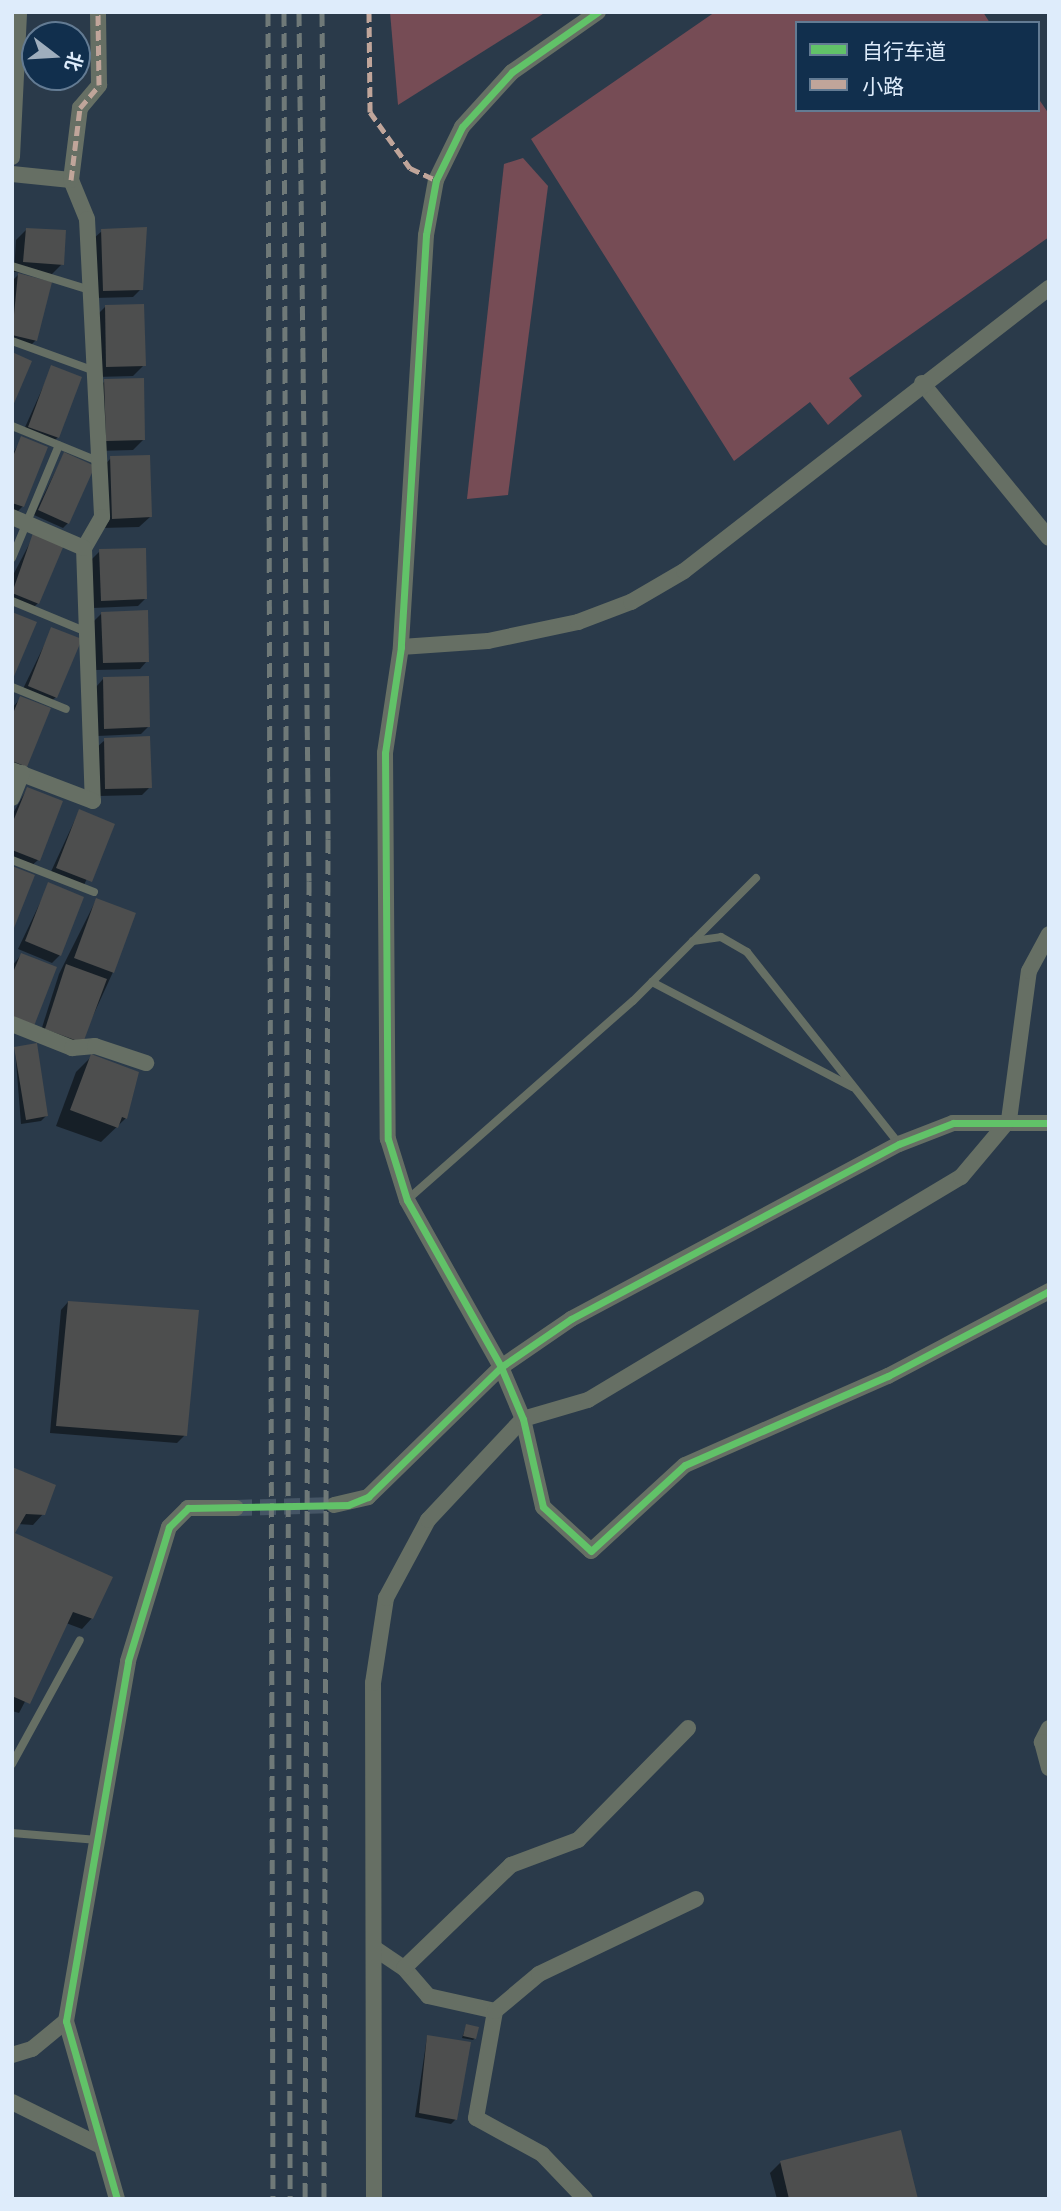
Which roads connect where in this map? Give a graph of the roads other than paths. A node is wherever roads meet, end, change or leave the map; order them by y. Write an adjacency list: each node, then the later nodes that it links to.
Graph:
1 (19, 12): 4 (street)
2 (98, 12): 6 (street)
3 (597, 12): 22 (street)
4 (12, 157)
5 (12, 174): 6 (street)
6 (71, 180): 9 (street)
7 (12, 266): 9 (lane)
8 (1049, 288): 12 (street)
9 (90, 290): 11 (street)
10 (12, 341): 11 (lane)
11 (94, 371): 15 (street)
12 (922, 383): 17 (street); 22 (street)
13 (12, 426): 14 (lane)
14 (59, 445): 15 (lane); 16 (lane)
15 (100, 462): 18 (street)
16 (19, 520): 18 (street); 19 (lane)
17 (1049, 538)
18 (84, 548): 21 (street)
19 (12, 558)
20 (12, 601): 21 (lane)
21 (87, 632): 25 (street)
22 (401, 647): 39 (street)
23 (12, 687): 24 (lane)
24 (66, 709)
25 (17, 772): 26 (street)
26 (12, 798)
27 (12, 860): 29 (lane)
28 (756, 878): 31 (lane)
29 (94, 892)
30 (1049, 934): 36 (street)
31 (693, 941): 32 (lane); 35 (lane)
32 (652, 982): 35 (lane); 39 (lane)
33 (12, 1024): 34 (street)
34 (146, 1063)
35 (855, 1088): 38 (lane)
36 (1009, 1119): 37 (street); 38 (street); 42 (street)
37 (1049, 1123)
38 (899, 1144): 41 (street)
39 (407, 1200): 41 (street)
40 (1049, 1291): 42 (street)
41 (500, 1367): 42 (street); 43 (street)
42 (523, 1419): 53 (street)
43 (334, 1505)
44 (236, 1508): 51 (street)
45 (80, 1640): 48 (lane)
46 (688, 1728): 54 (street)
47 (1049, 1728): 49 (street)
48 (12, 1764)
49 (1049, 1768)
50 (12, 1833): 51 (lane)
51 (98, 1840): 56 (street)
52 (696, 1899): 55 (street)
53 (374, 1948): 54 (street); 61 (street)
54 (404, 1968): 55 (street)
55 (495, 2011): 62 (street)
56 (66, 2021): 57 (street); 59 (street)
57 (12, 2056)
58 (12, 2102): 59 (street)
59 (99, 2145): 60 (street)
60 (117, 2199)
61 (374, 2199)
62 (585, 2199)

